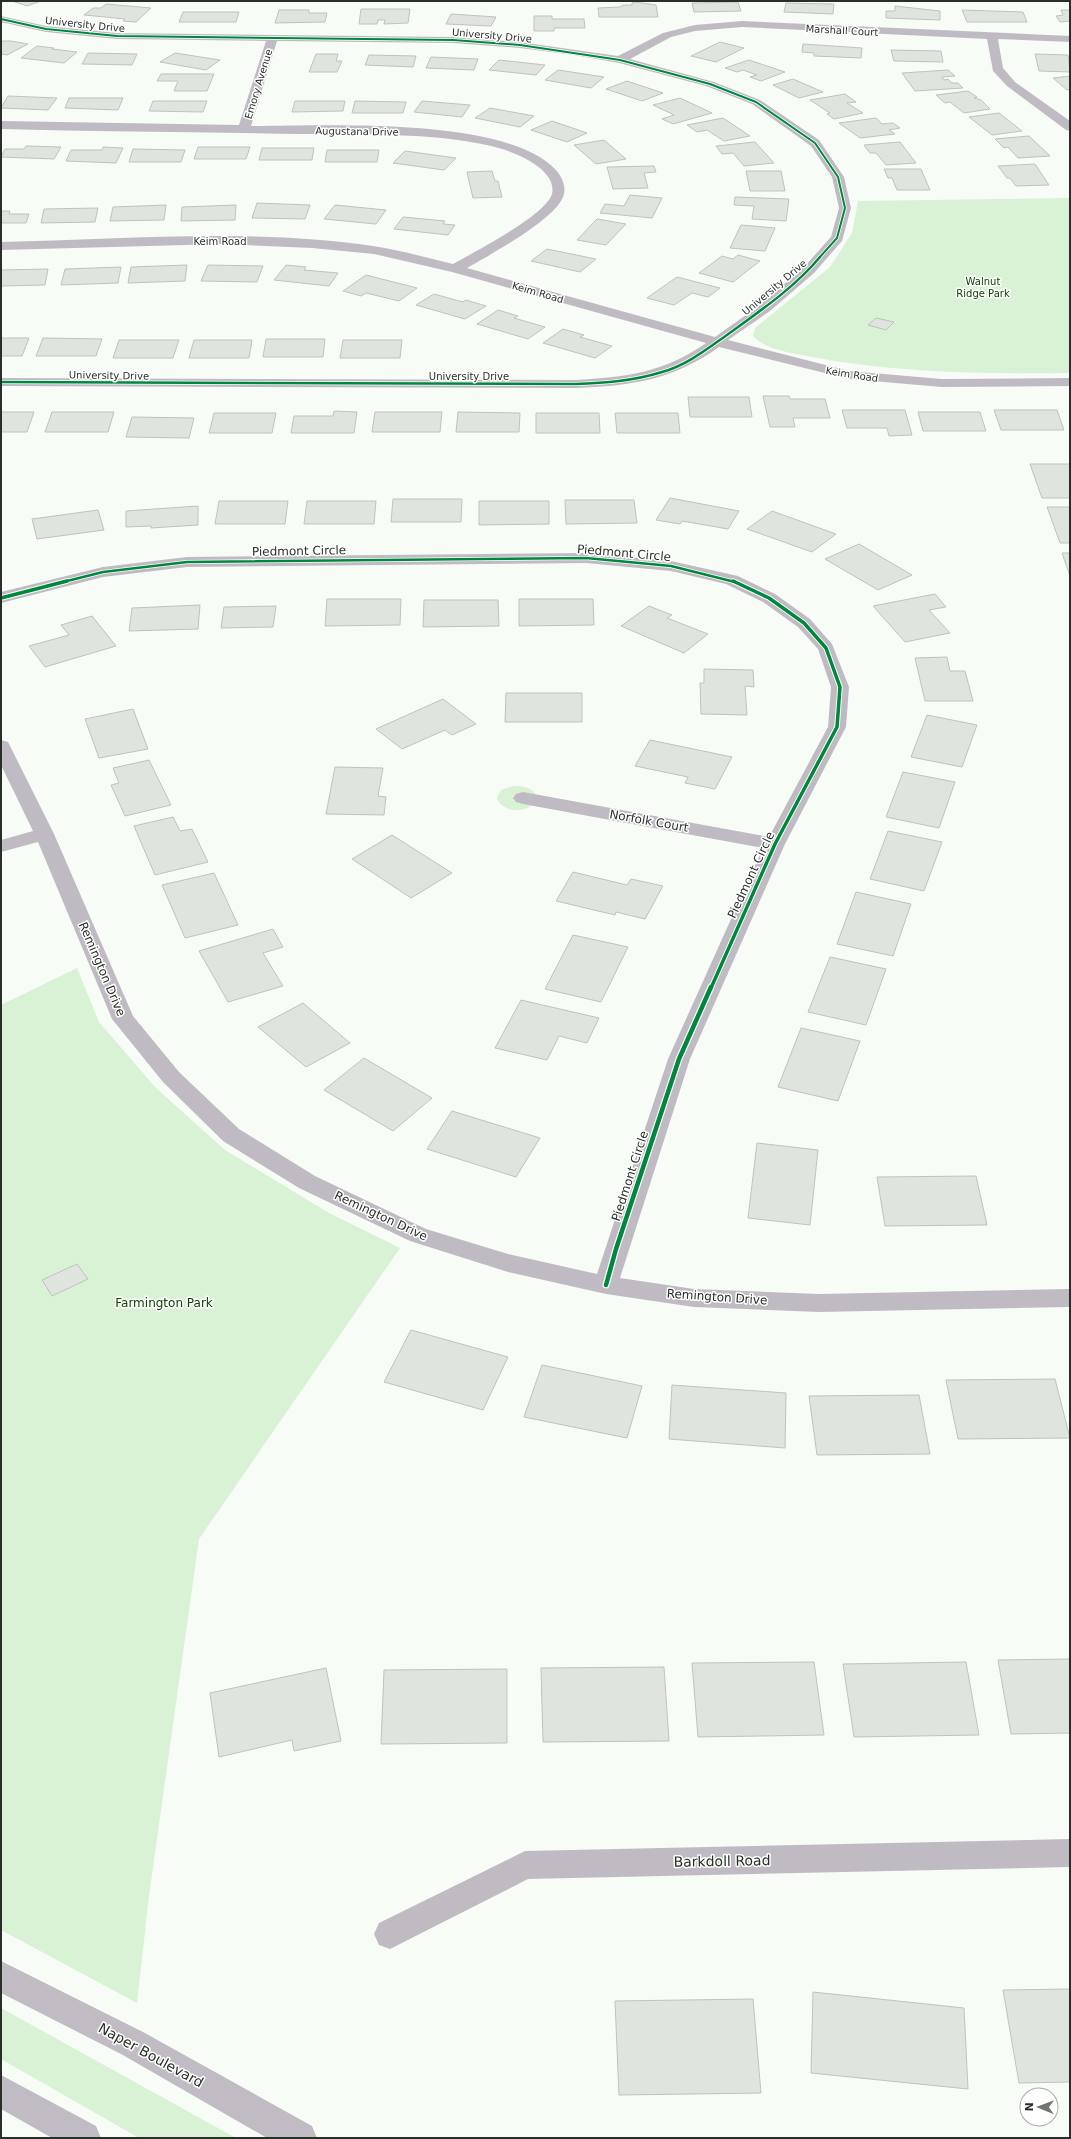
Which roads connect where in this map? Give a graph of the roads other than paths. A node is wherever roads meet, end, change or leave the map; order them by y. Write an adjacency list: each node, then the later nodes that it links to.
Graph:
1 (1, 19): 3 (street, University Drive)
2 (992, 37): 4 (street, Marshall Court); 5 (street, Marshall Court); 7 (street)
3 (272, 38): 5 (street, University Drive); 8 (street, Emory Avenue)
4 (1070, 39)
5 (620, 60): 11 (street, University Drive)
6 (1, 125): 8 (street, Augustana Drive)
7 (1070, 127)
8 (244, 129): 10 (street, Augustana Drive)
9 (1, 246): 10 (street, Keim Road)
10 (455, 269): 11 (street, Keim Road)
11 (716, 342): 12 (street, University Drive); 13 (street, Keim Road)
12 (1, 382)
13 (1070, 382)
14 (1, 598): 18 (street, Piedmont Circle)
15 (1, 746): 17 (street, Remington Drive)
16 (523, 798): 18 (street, Norfolk Court)
17 (44, 834): 19 (street); 20 (street, Remington Drive)
18 (776, 844): 20 (street, Piedmont Circle)
19 (1, 846)
20 (606, 1285): 21 (street, Remington Drive)
21 (1070, 1298)
22 (1070, 1853): 23 (street, Barkdoll Road)
23 (390, 1934)
24 (1, 1976): 27 (main road, Naper Boulevard)
25 (1, 2091): 26 (main road)
26 (84, 2138)
27 (300, 2138)

